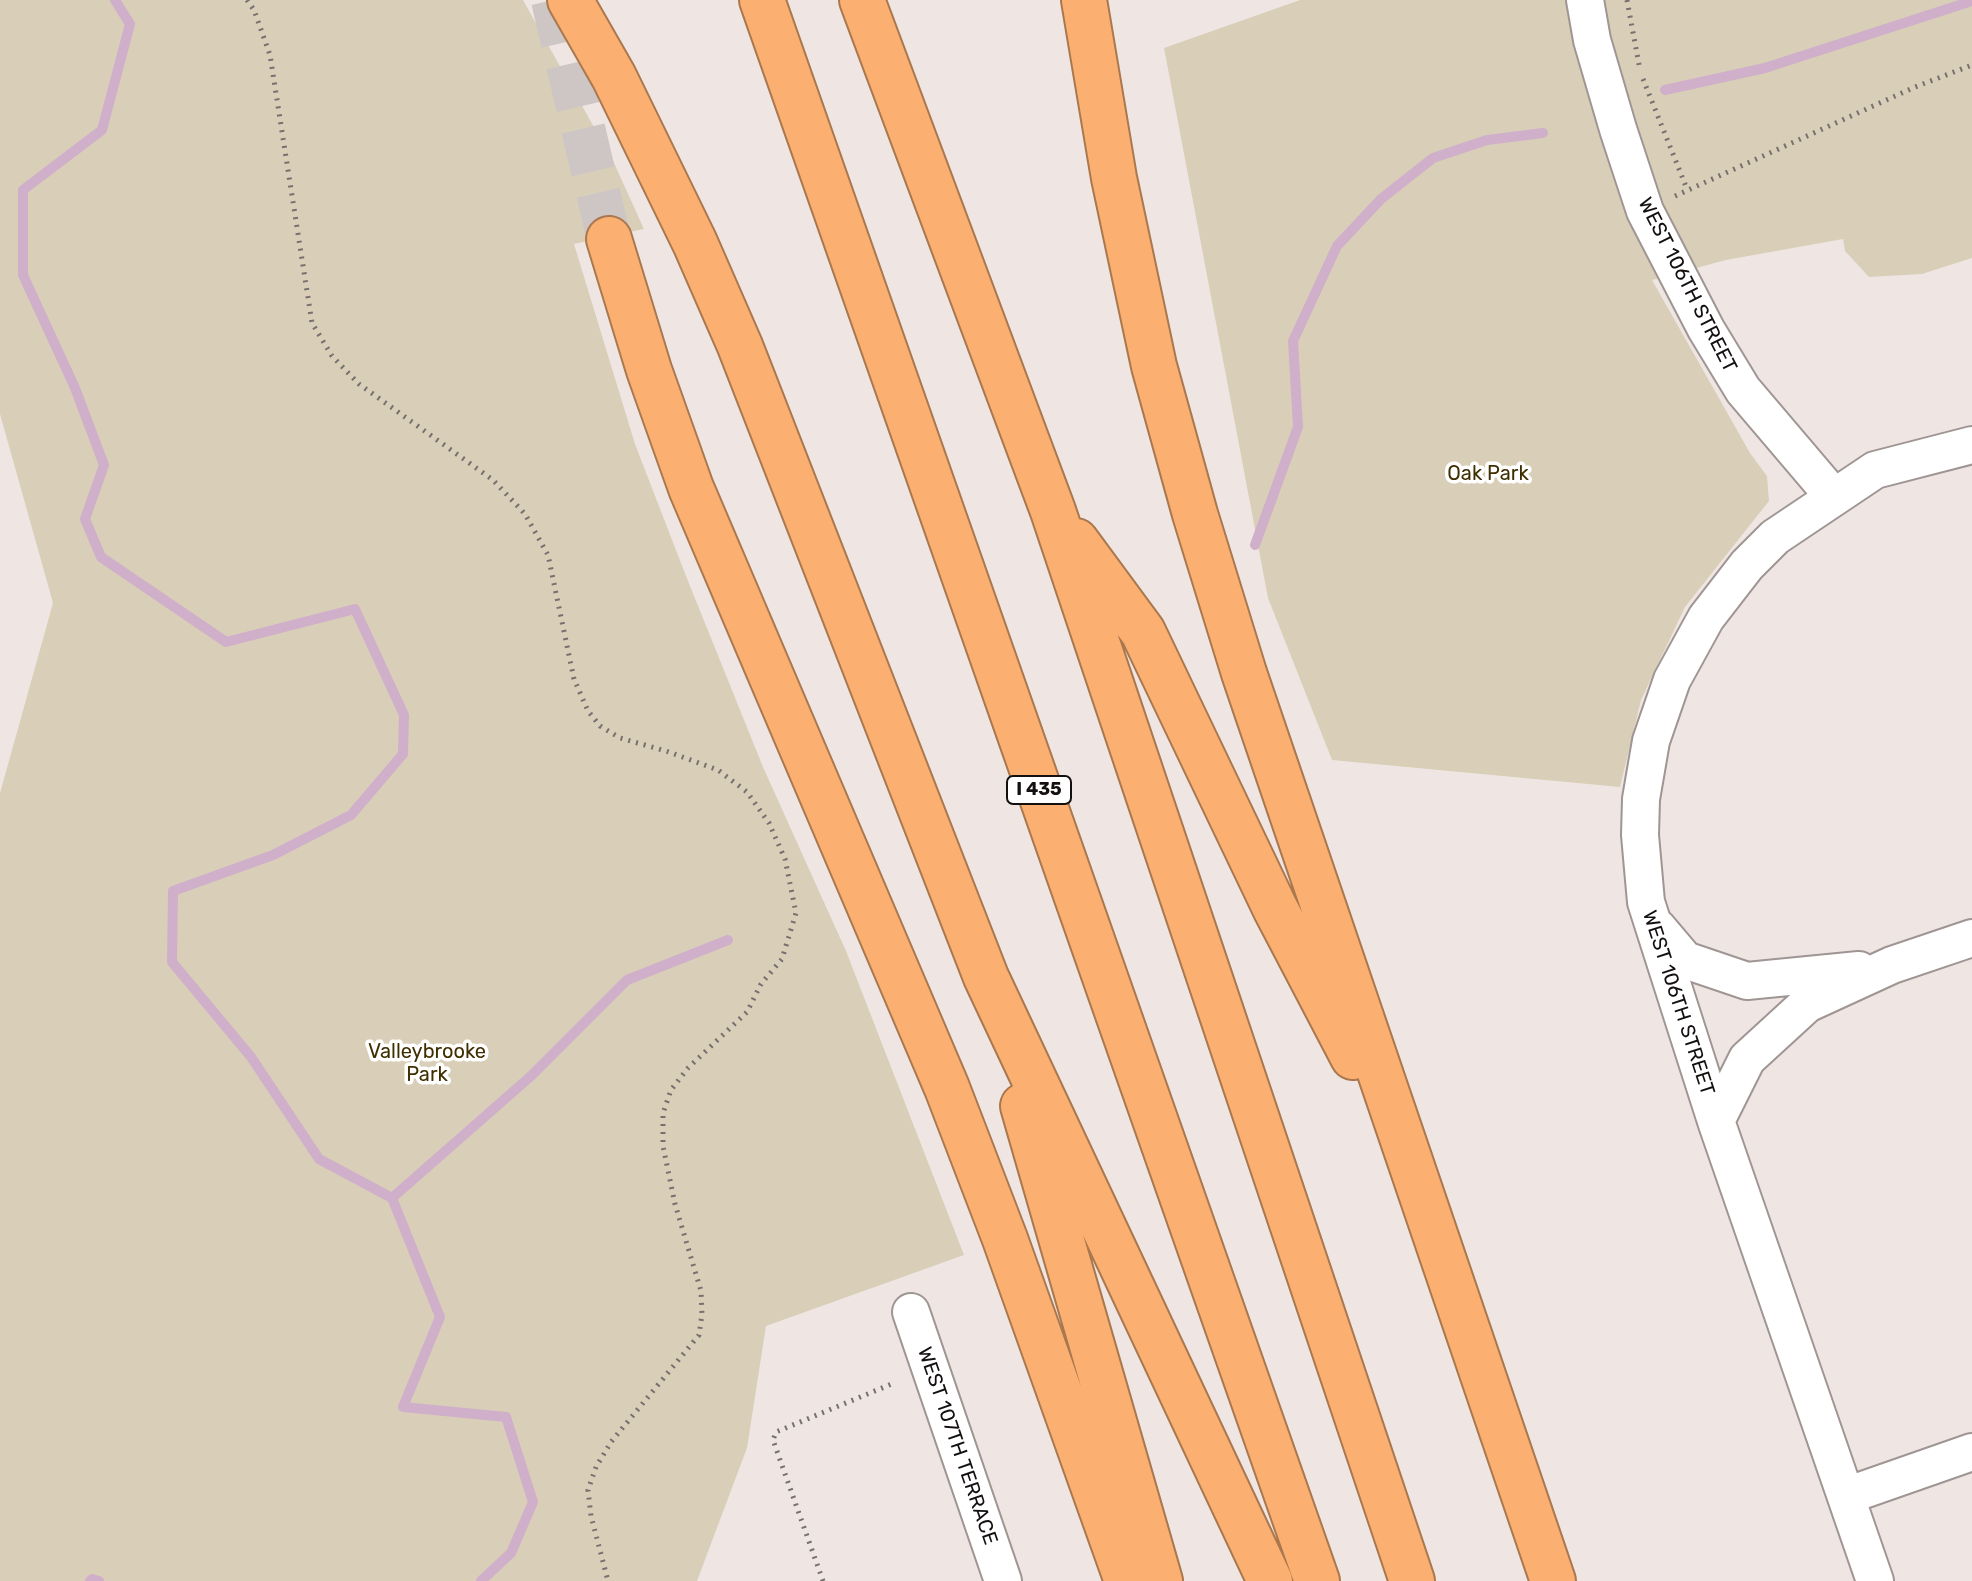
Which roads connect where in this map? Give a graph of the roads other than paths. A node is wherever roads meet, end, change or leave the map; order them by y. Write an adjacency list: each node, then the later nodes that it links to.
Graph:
1 (570, 0): 13 (highway)
2 (762, 0): 23 (highway, I 435)
3 (862, 0): 9 (highway)
4 (1084, 0): 15 (highway)
5 (1585, 0): 8 (street, WEST 106TH STREET)
6 (609, 239): 20 (highway)
7 (1972, 445): 8 (street)
8 (1834, 497): 10 (street, WEST 106TH STREET)
9 (1053, 511): 15 (highway); 24 (highway)
10 (1651, 920): 12 (street); 14 (street, WEST 106TH STREET)
11 (1972, 938): 12 (street)
12 (1892, 965): 14 (street)
13 (986, 977): 21 (highway); 22 (highway)
14 (1716, 1121): 18 (street, WEST 106TH STREET)
15 (1419, 1184): 25 (highway)
16 (911, 1312): 19 (street, WEST 107TH TERRACE)
17 (1972, 1452): 18 (street)
18 (1846, 1496): 26 (street, WEST 106TH STREET)
19 (1003, 1581)
20 (1127, 1581)
21 (1160, 1581)
22 (1270, 1581)
23 (1317, 1581)
24 (1412, 1581)
25 (1553, 1581)
26 (1875, 1581)

